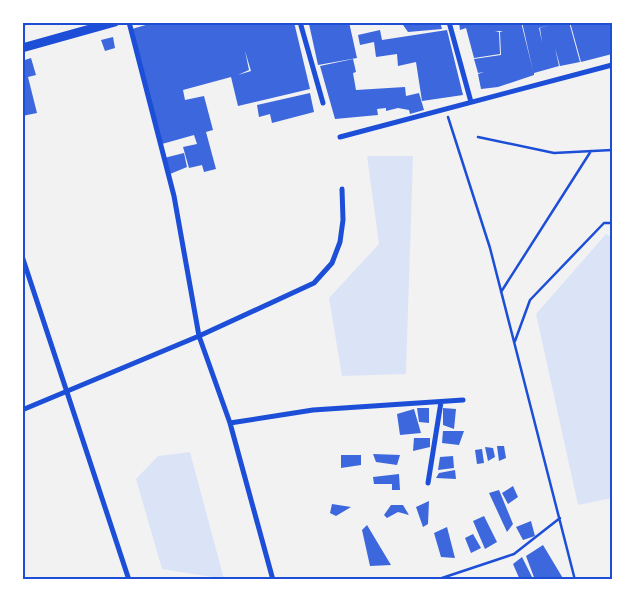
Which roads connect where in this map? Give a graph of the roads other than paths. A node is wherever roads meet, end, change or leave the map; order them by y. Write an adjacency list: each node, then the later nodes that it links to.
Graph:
1 (116, 22): 5 (main road)
2 (129, 22): 12 (street)
3 (300, 22): 8 (street)
4 (449, 22): 7 (street)
5 (22, 48)
6 (612, 65): 7 (street)
7 (471, 102): 9 (street)
8 (323, 103)
9 (340, 138)
10 (342, 189): 12 (street)
11 (22, 256): 13 (street)
12 (199, 336): 13 (street); 17 (street)
13 (68, 392): 16 (street); 19 (street)
14 (463, 400): 15 (street)
15 (441, 402): 17 (street); 18 (street)
16 (22, 410)
17 (230, 423): 20 (street)
18 (428, 483)
19 (129, 580)
20 (273, 580)

